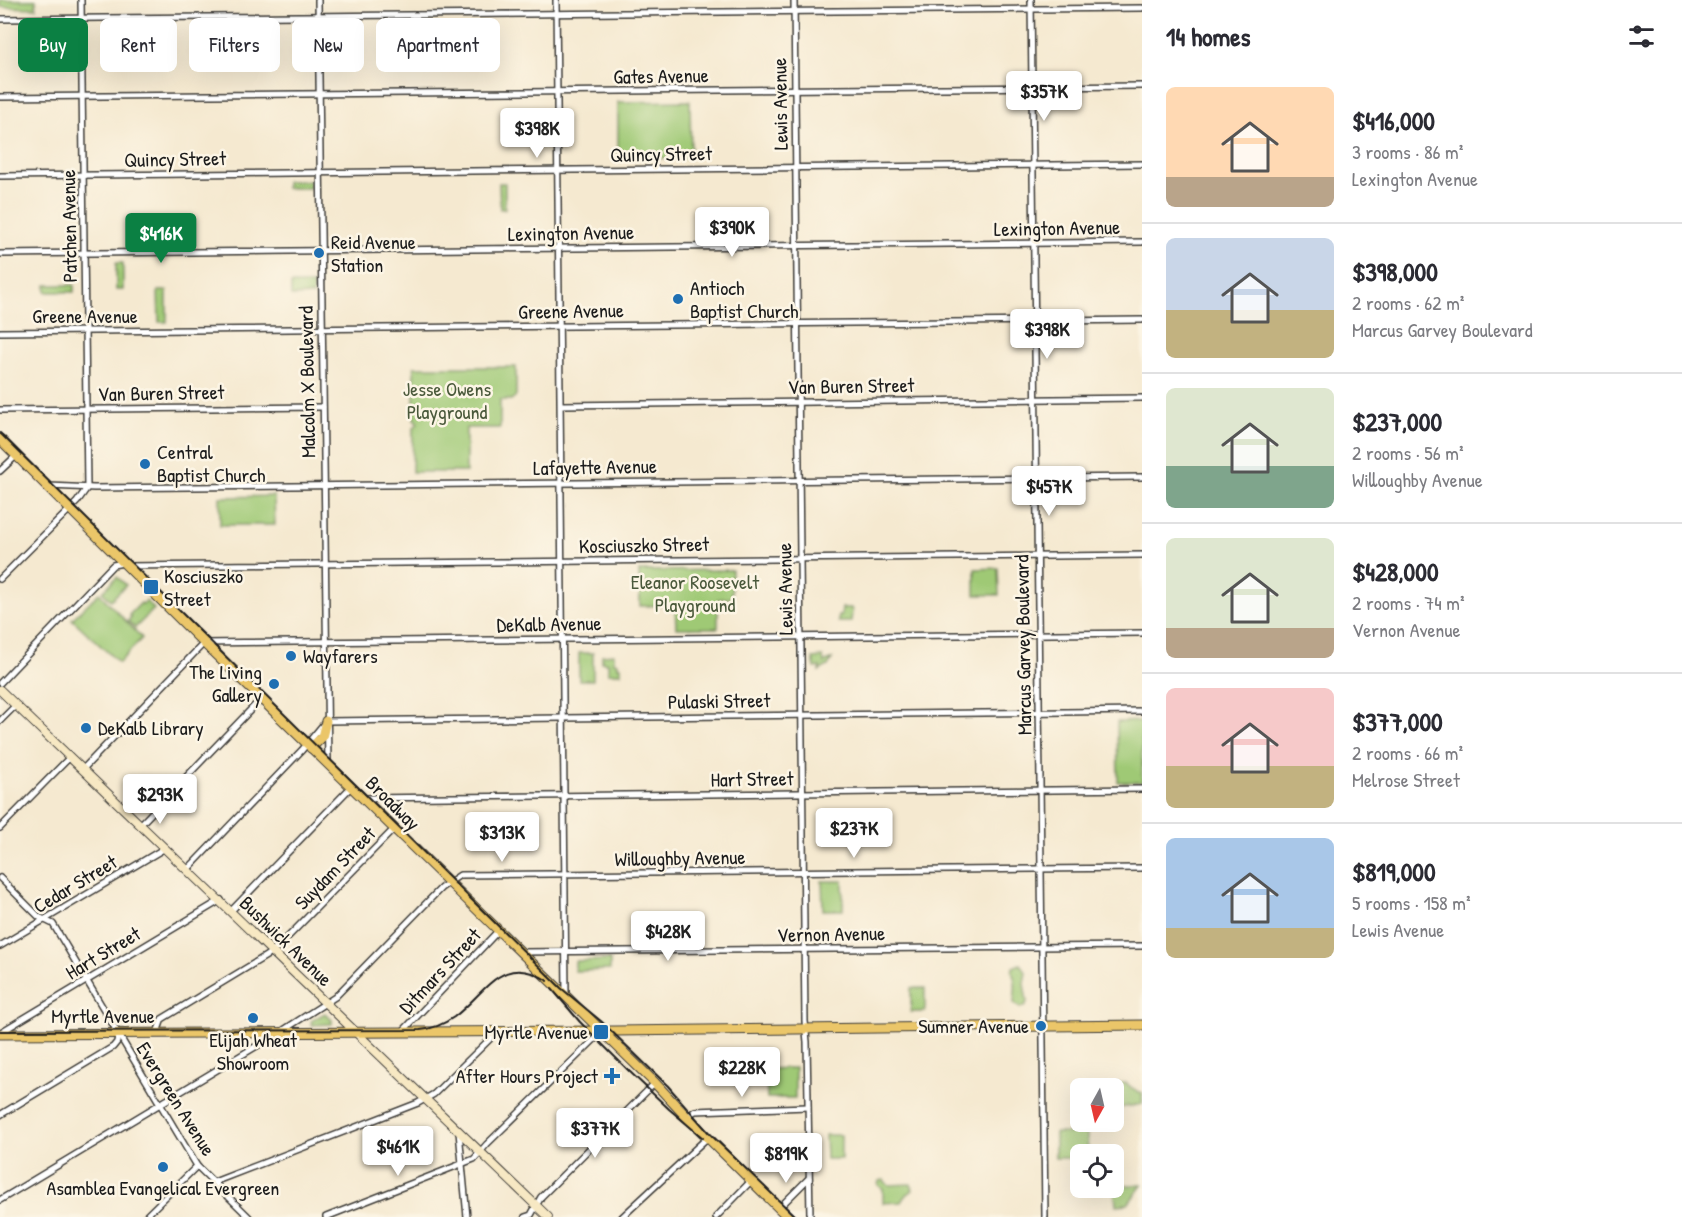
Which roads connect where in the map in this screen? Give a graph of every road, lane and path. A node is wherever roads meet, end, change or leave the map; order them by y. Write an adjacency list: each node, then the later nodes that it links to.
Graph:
1 (81, 0): 11 (street, Patchen Avenue)
2 (318, 0): 10 (street, Malcolm X Boulevard)
3 (556, 0): 9 (street)
4 (794, 0): 8 (street, Lewis Avenue)
5 (1031, 0): 7 (street, Marcus Garvey Boulevard)
6 (1142, 8): 7 (street)
7 (1031, 9): 8 (street); 16 (street, Marcus Garvey Boulevard)
8 (794, 11): 9 (street); 17 (street, Lewis Avenue)
9 (556, 13): 10 (street); 18 (street)
10 (319, 16): 11 (street); 19 (street, Malcolm X Boulevard)
11 (81, 18)
12 (0, 19): 13 (street)
13 (18, 19)
14 (82, 72): 20 (street, Patchen Avenue)
15 (1142, 86): 16 (street, Gates Avenue)
16 (1032, 87): 17 (street, Gates Avenue); 23 (street, Marcus Garvey Boulevard)
17 (795, 89): 18 (street, Gates Avenue); 24 (street, Lewis Avenue)
18 (557, 92): 19 (street, Gates Avenue); 25 (street)
19 (319, 94): 20 (street, Gates Avenue); 26 (street, Malcolm X Boulevard)
20 (82, 96): 21 (street, Gates Avenue); 27 (street, Patchen Avenue)
21 (0, 97)
22 (1142, 164): 23 (street, Quincy Street)
23 (1033, 165): 24 (street, Quincy Street); 30 (street, Marcus Garvey Boulevard)
24 (796, 167): 25 (street, Quincy Street); 31 (street, Lewis Avenue)
25 (558, 170): 26 (street, Quincy Street); 32 (street)
26 (320, 173): 27 (street, Quincy Street); 33 (street, Malcolm X Boulevard)
27 (83, 175): 28 (street, Quincy Street); 34 (street, Patchen Avenue)
28 (0, 176)
29 (1142, 242): 30 (street, Lexington Avenue)
30 (1034, 243): 31 (street, Lexington Avenue); 37 (street, Marcus Garvey Boulevard)
31 (796, 245): 32 (street, Lexington Avenue); 38 (street, Lewis Avenue)
32 (559, 249): 33 (street, Lexington Avenue); 39 (street)
33 (321, 251): 34 (street, Lexington Avenue); 40 (street, Malcolm X Boulevard)
34 (84, 253): 35 (street, Lexington Avenue); 41 (street, Patchen Avenue)
35 (0, 254)
36 (1142, 320): 37 (street, Greene Avenue)
37 (1035, 321): 38 (street, Greene Avenue); 44 (street, Marcus Garvey Boulevard)
38 (797, 324): 39 (street, Greene Avenue); 45 (street, Lewis Avenue)
39 (560, 326): 40 (street, Greene Avenue); 46 (street)
40 (322, 329): 41 (street, Greene Avenue); 47 (street, Malcolm X Boulevard)
41 (85, 331): 42 (street, Greene Avenue); 48 (street, Patchen Avenue)
42 (0, 332)
43 (1142, 398): 44 (street, Van Buren Street)
44 (1036, 399): 45 (street, Van Buren Street); 54 (street, Marcus Garvey Boulevard)
45 (798, 402): 46 (street, Van Buren Street); 55 (street, Lewis Avenue)
46 (561, 405): 56 (street)
47 (322, 407): 48 (street, Van Buren Street); 57 (street, Malcolm X Boulevard)
48 (86, 409): 49 (street, Van Buren Street); 59 (street, Patchen Avenue)
49 (0, 410)
50 (0, 438): 51 (main road, Broadway)
51 (16, 454): 52 (street); 58 (main road, Broadway)
52 (0, 471)
53 (1142, 477): 54 (street, Lafayette Avenue)
54 (1036, 478): 55 (street, Lafayette Avenue); 62 (street, Marcus Garvey Boulevard)
55 (799, 480): 56 (street, Lafayette Avenue); 63 (street, Lewis Avenue)
56 (561, 483): 57 (street, Lafayette Avenue); 64 (street)
57 (324, 485): 59 (street, Lafayette Avenue); 65 (street, Malcolm X Boulevard)
58 (47, 486): 59 (street, Lafayette Avenue); 60 (main road, Broadway)
59 (87, 488): 60 (street)
60 (70, 509): 66 (main road, Broadway); 69 (street)
61 (1142, 555): 62 (street, Kosciuszko Street)
62 (1037, 556): 63 (street, Kosciuszko Street); 71 (street, Marcus Garvey Boulevard)
63 (800, 558): 64 (street, Kosciuszko Street); 72 (street, Lewis Avenue)
64 (562, 561): 65 (street, Kosciuszko Street); 73 (street)
65 (324, 563): 67 (street, Kosciuszko Street); 74 (street, Malcolm X Boulevard)
66 (127, 564): 67 (street, Kosciuszko Street); 68 (main road, Broadway); 76 (street)
67 (147, 566): 68 (street)
68 (141, 578): 75 (main road, Broadway)
69 (0, 579)
70 (1142, 633): 71 (street, DeKalb Avenue)
71 (1038, 634): 72 (street, DeKalb Avenue); 81 (street, Marcus Garvey Boulevard)
72 (801, 637): 73 (street, DeKalb Avenue); 82 (street, Lewis Avenue)
73 (563, 639): 74 (street, DeKalb Avenue); 83 (street)
74 (326, 642): 75 (street, DeKalb Avenue); 85 (street, Malcolm X Boulevard)
75 (204, 643): 78 (main road, Broadway); 89 (street)
76 (0, 683)
77 (0, 690): 79 (main road, Bushwick Avenue)
78 (261, 699): 86 (main road, Broadway); 96 (street)
79 (16, 705): 84 (street); 87 (main road, Bushwick Avenue)
80 (1142, 711): 81 (street, Pulaski Street)
81 (1039, 712): 82 (street, Pulaski Street); 92 (street, Marcus Garvey Boulevard)
82 (802, 715): 83 (street, Pulaski Street); 93 (street, Lewis Avenue)
83 (564, 717): 85 (street, Pulaski Street); 94 (street)
84 (0, 721)
85 (326, 721): 86 (main road); 88 (street, Malcolm X Boulevard)
86 (309, 746): 88 (main road, Broadway); 101 (street)
87 (70, 757): 89 (main road, Bushwick Avenue); 97 (street)
88 (328, 764): 90 (main road, Broadway)
89 (83, 769): 96 (main road, Bushwick Avenue)
90 (351, 787): 95 (main road, Broadway); 108 (street)
91 (1142, 789): 92 (street, Hart Street)
92 (1040, 790): 93 (street, Hart Street); 102 (street, Marcus Garvey Boulevard)
93 (802, 793): 94 (street, Hart Street); 103 (street, Lewis Avenue)
94 (565, 795): 95 (street, Hart Street); 104 (street)
95 (362, 798): 98 (main road, Broadway)
96 (141, 824): 99 (main road, Bushwick Avenue)
97 (0, 828)
98 (394, 829): 106 (main road, Broadway); 115 (street, Suydam Street)
99 (165, 848): 101 (main road, Bushwick Avenue); 109 (street, Cedar Street)
100 (1142, 868): 102 (street, Willoughby Avenue)
101 (188, 869): 107 (main road, Bushwick Avenue)
102 (1041, 869): 103 (street, Willoughby Avenue); 113 (street, Marcus Garvey Boulevard)
103 (803, 871): 104 (street, Willoughby Avenue); 114 (street, Lewis Avenue)
104 (566, 874): 106 (street, Willoughby Avenue); 117 (street)
105 (0, 878): 109 (street, Evergreen Avenue)
106 (449, 883): 110 (main road, Broadway); 120 (street, Willoughby Avenue)
107 (221, 900): 108 (main road, Bushwick Avenue); 118 (street, Hart Street)
108 (231, 911): 115 (main road, Bushwick Avenue)
109 (45, 920): 111 (street, Cedar Street); 118 (street, Evergreen Avenue)
110 (498, 931): 116 (main road, Broadway); 124 (street, Ditmars Street)
111 (0, 946)
112 (1142, 946): 113 (street, Vernon Avenue)
113 (1042, 947): 114 (street, Vernon Avenue); 122 (street, Marcus Garvey Boulevard)
114 (804, 949): 117 (street, Vernon Avenue); 123 (street, Lewis Avenue)
115 (273, 951): 120 (main road, Bushwick Avenue); 129 (street, Suydam Street)
116 (520, 952): 117 (street, Vernon Avenue); 119 (main road, Broadway)
117 (567, 952): 119 (street)
118 (86, 981): 128 (street, Hart Street); 132 (street, Evergreen Avenue)
119 (566, 996): 126 (main road, Broadway)
120 (327, 1003): 127 (main road, Bushwick Avenue); 131 (street, Willoughby Avenue)
121 (1142, 1025): 122 (main road, Myrtle Avenue)
122 (1043, 1026): 123 (main road, Myrtle Avenue); 160 (street, Marcus Garvey Boulevard)
123 (806, 1029): 126 (main road, Myrtle Avenue); 136 (street, Lewis Avenue)
124 (403, 1031): 125 (main road, Myrtle Avenue); 127 (main road, Myrtle Avenue)
125 (498, 1031): 126 (main road, Myrtle Avenue); 134 (street)
126 (603, 1031): 133 (main road, Broadway); 141 (street)
127 (357, 1032): 131 (main road, Myrtle Avenue); 134 (main road, Bushwick Avenue)
128 (0, 1033): 132 (main road, Myrtle Avenue)
129 (157, 1033): 130 (main road, Myrtle Avenue); 132 (main road, Myrtle Avenue)
130 (266, 1033): 131 (main road, Myrtle Avenue); 135 (street)
131 (279, 1033)
132 (118, 1034): 135 (street, Evergreen Avenue); 137 (street)
133 (655, 1083): 138 (main road, Broadway); 148 (street)
134 (426, 1099): 139 (main road, Bushwick Avenue); 146 (street)
135 (160, 1104): 143 (street, Evergreen Avenue); 147 (street)
136 (808, 1107): 138 (street); 144 (street, Lewis Avenue)
137 (0, 1115)
138 (687, 1117): 140 (main road, Broadway)
139 (459, 1131): 141 (main road, Bushwick Avenue); 142 (street)
140 (707, 1138): 145 (main road, Broadway); 156 (street)
141 (480, 1152): 142 (street); 148 (main road, Bushwick Avenue)
142 (462, 1164): 152 (street); 153 (street)
143 (197, 1166): 146 (street, Evergreen Avenue); 150 (street)
144 (809, 1178): 149 (street); 159 (street, Lewis Avenue)
145 (752, 1180): 149 (main road, Broadway); 157 (street)
146 (214, 1182): 151 (street, Evergreen Avenue)
147 (0, 1200)
148 (536, 1206): 154 (street); 155 (main road, Bushwick Avenue)
149 (779, 1208): 158 (main road, Broadway)
150 (145, 1217)
151 (249, 1217)
152 (326, 1217)
153 (467, 1217)
154 (525, 1217)
155 (548, 1217)
156 (622, 1217)
157 (716, 1217)
158 (788, 1217)
159 (810, 1217)
160 (1045, 1217)

